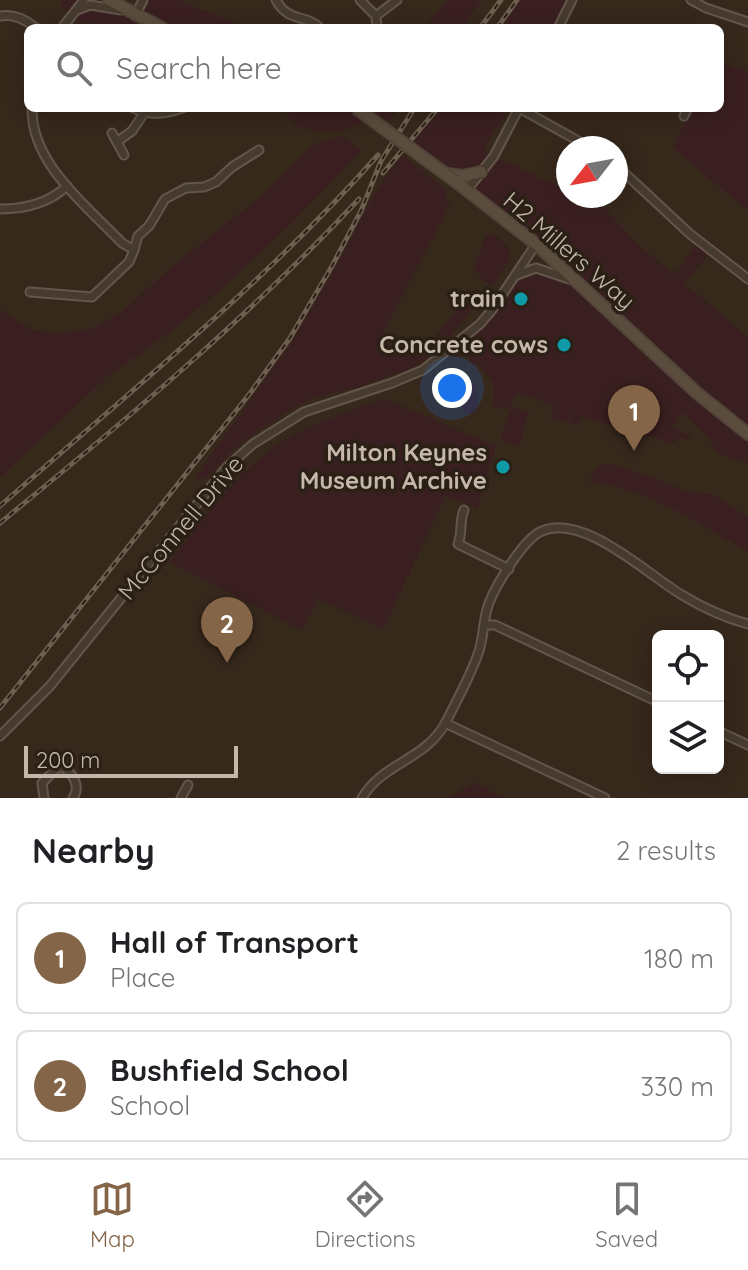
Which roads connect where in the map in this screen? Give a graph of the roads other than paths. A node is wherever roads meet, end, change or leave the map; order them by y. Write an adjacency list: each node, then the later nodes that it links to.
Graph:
1 (84, 0): 9 (street)
2 (109, 0): 10 (street)
3 (143, 0): 10 (street)
4 (276, 0): 17 (street)
5 (360, 0): 12 (street)
6 (397, 0): 12 (street)
7 (572, 0): 19 (street)
8 (691, 0): 13 (street)
9 (77, 10): 10 (street); 15 (street)
10 (131, 14): 16 (street)
11 (0, 16): 14 (street)
12 (376, 16): 18 (street)
13 (748, 22)
14 (30, 24)
15 (65, 24)
16 (153, 24)
17 (316, 24)
18 (377, 24)
19 (561, 24)
20 (33, 112): 34 (street)
21 (168, 112): 25 (street)
22 (361, 112): 32 (street, H2 Millers Way, bridge)
23 (517, 112): 31 (street)
24 (526, 112): 27 (street)
25 (144, 113): 28 (street)
26 (112, 133): 28 (street)
27 (569, 136)
28 (118, 141): 30 (street)
29 (259, 150): 38 (street)
30 (124, 155)
31 (481, 172): 32 (street); 35 (street)
32 (445, 173): 35 (street, H2 Millers Way, bridge)
33 (628, 176): 40 (street)
34 (67, 186): 36 (street); 38 (street)
35 (467, 190): 37 (street, H2 Millers Way)
36 (0, 209)
37 (536, 244): 39 (street, McConnell Drive); 41 (street, H2 Millers Way)
38 (134, 250): 42 (street)
39 (511, 279): 41 (street); 51 (street, McConnell Drive)
40 (748, 279)
41 (582, 285): 43 (street, H2 Millers Way)
42 (30, 292)
43 (748, 434)
44 (464, 510): 45 (street)
45 (509, 569): 46 (street); 47 (street)
46 (748, 624)
47 (484, 625): 48 (street); 49 (street)
48 (652, 699)
49 (445, 723): 57 (street); 58 (street)
50 (724, 734): 52 (street)
51 (0, 736)
52 (748, 745)
53 (188, 785): 56 (street)
54 (44, 798): 55 (street)
55 (73, 798)
56 (181, 798)
57 (362, 798)
58 (605, 798)

